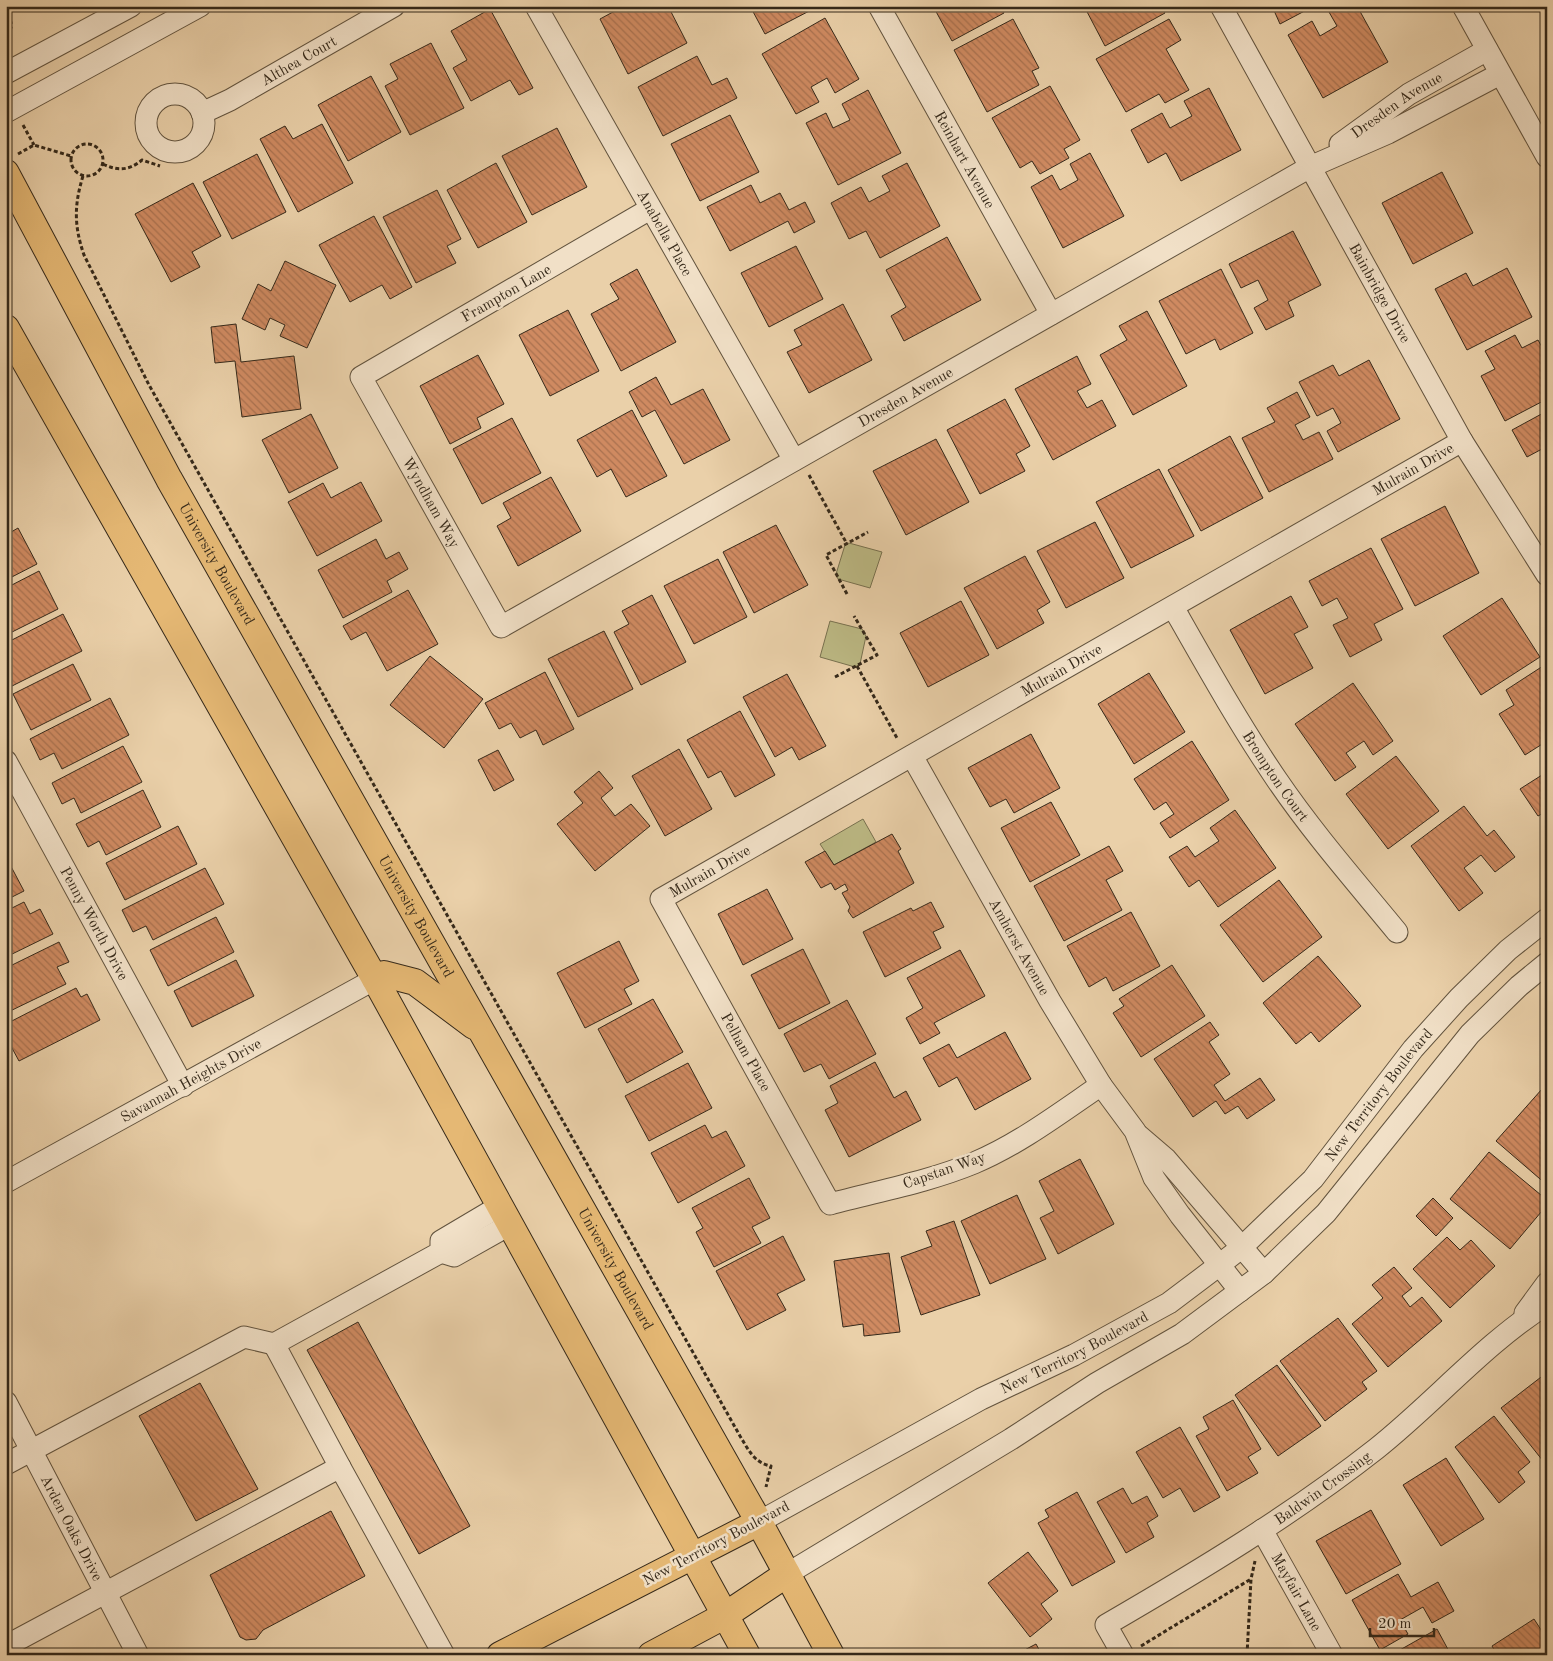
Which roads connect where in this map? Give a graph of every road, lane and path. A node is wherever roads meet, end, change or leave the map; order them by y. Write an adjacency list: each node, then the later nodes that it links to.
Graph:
1 (131, 6): 11 (street)
2 (200, 6): 13 (street)
3 (394, 6): 14 (street, Althea Court)
4 (536, 6): 23 (street, Anabella Place)
5 (879, 6): 24 (street, Reinhart Avenue)
6 (1221, 6): 20 (street, Bainbridge Drive)
7 (1463, 6): 10 (street)
8 (6, 8): 9 (path)
9 (6, 41)
10 (1487, 50): 12 (street); 20 (street, Dresden Avenue)
11 (6, 73)
12 (1500, 74): 17 (street); 20 (street, Dresden Avenue)
13 (6, 112)
14 (202, 114)
15 (34, 145): 16 (path)
16 (71, 156): 18 (path); 22 (path)
17 (1547, 157)
18 (103, 164): 19 (path); 22 (path)
19 (160, 166)
20 (1310, 167): 24 (street, Dresden Avenue); 27 (street, Bainbridge Drive)
21 (6, 173): 46 (main road, University Boulevard)
22 (83, 176): 65 (path)
23 (650, 209): 26 (street, Frampton Lane); 28 (street, Anabella Place)
24 (1051, 314): 28 (street, Dresden Avenue)
25 (6, 328): 45 (main road)
26 (361, 377): 35 (street, Wyndham Way)
27 (1462, 441): 31 (street, Bainbridge Drive); 33 (street, Mulrain Drive)
28 (801, 468): 30 (path); 35 (street, Dresden Avenue)
29 (868, 532): 30 (path)
30 (847, 544): 32 (path)
31 (1547, 575)
32 (847, 594)
33 (1172, 607): 39 (street, Mulrain Drive); 43 (street, Brompton Court)
34 (854, 616): 36 (path)
35 (501, 627)
36 (857, 666): 37 (path); 38 (path)
37 (836, 677)
38 (897, 738)
39 (912, 756): 41 (street, Mulrain Drive); 47 (street, Amherst Avenue)
40 (6, 761): 48 (street, Penny Worth Drive)
41 (661, 899): 51 (street, Pelham Place)
42 (1547, 919): 53 (street, New Territory Boulevard)
43 (1397, 932)
44 (1547, 963): 55 (street)
45 (375, 979): 46 (main road); 48 (street, Savannah Heights Drive); 52 (main road)
46 (482, 1032): 65 (main road, University Boulevard)
47 (1101, 1085): 49 (street, Amherst Avenue); 51 (street, Capstan Way)
48 (183, 1086): 50 (street, Savannah Heights Drive)
49 (1134, 1132): 53 (street, Amherst Avenue); 54 (street, Amherst Avenue)
50 (6, 1182)
51 (830, 1204)
52 (506, 1215): 60 (street); 67 (main road)
53 (1241, 1248): 54 (street, New Territory Boulevard); 55 (street, Amherst Avenue)
54 (1218, 1266): 57 (street, Amherst Avenue); 65 (street, New Territory Boulevard)
55 (1264, 1273): 57 (street)
56 (1547, 1283): 59 (street, Baldwin Crossing)
57 (1240, 1291): 68 (street)
58 (1547, 1304): 59 (street, Baldwin Crossing)
59 (1519, 1321): 66 (street, Baldwin Crossing)
60 (274, 1344): 62 (street); 64 (street)
61 (6, 1402): 62 (street, Arden Oaks Drive)
62 (31, 1450): 63 (street); 70 (street, Arden Oaks Drive)
63 (6, 1464)
64 (340, 1467): 70 (street); 75 (street)
65 (759, 1522): 67 (main road, New Territory Boulevard); 68 (main road, University Boulevard)
66 (1262, 1531): 69 (path); 73 (street, Baldwin Crossing); 81 (street, Mayfair Lane)
67 (694, 1556): 71 (main road); 76 (main road, New Territory Boulevard)
68 (787, 1574): 71 (main road); 79 (main road, University Boulevard)
69 (1251, 1578): 73 (path); 80 (path)
70 (105, 1591): 72 (street); 74 (street, Arden Oaks Drive)
71 (724, 1616): 77 (main road); 78 (main road)
72 (6, 1646)
73 (1129, 1652)
74 (138, 1655)
75 (444, 1655)
76 (500, 1655)
77 (651, 1655)
78 (746, 1655)
79 (831, 1655)
80 (1247, 1655)
81 (1332, 1655)

